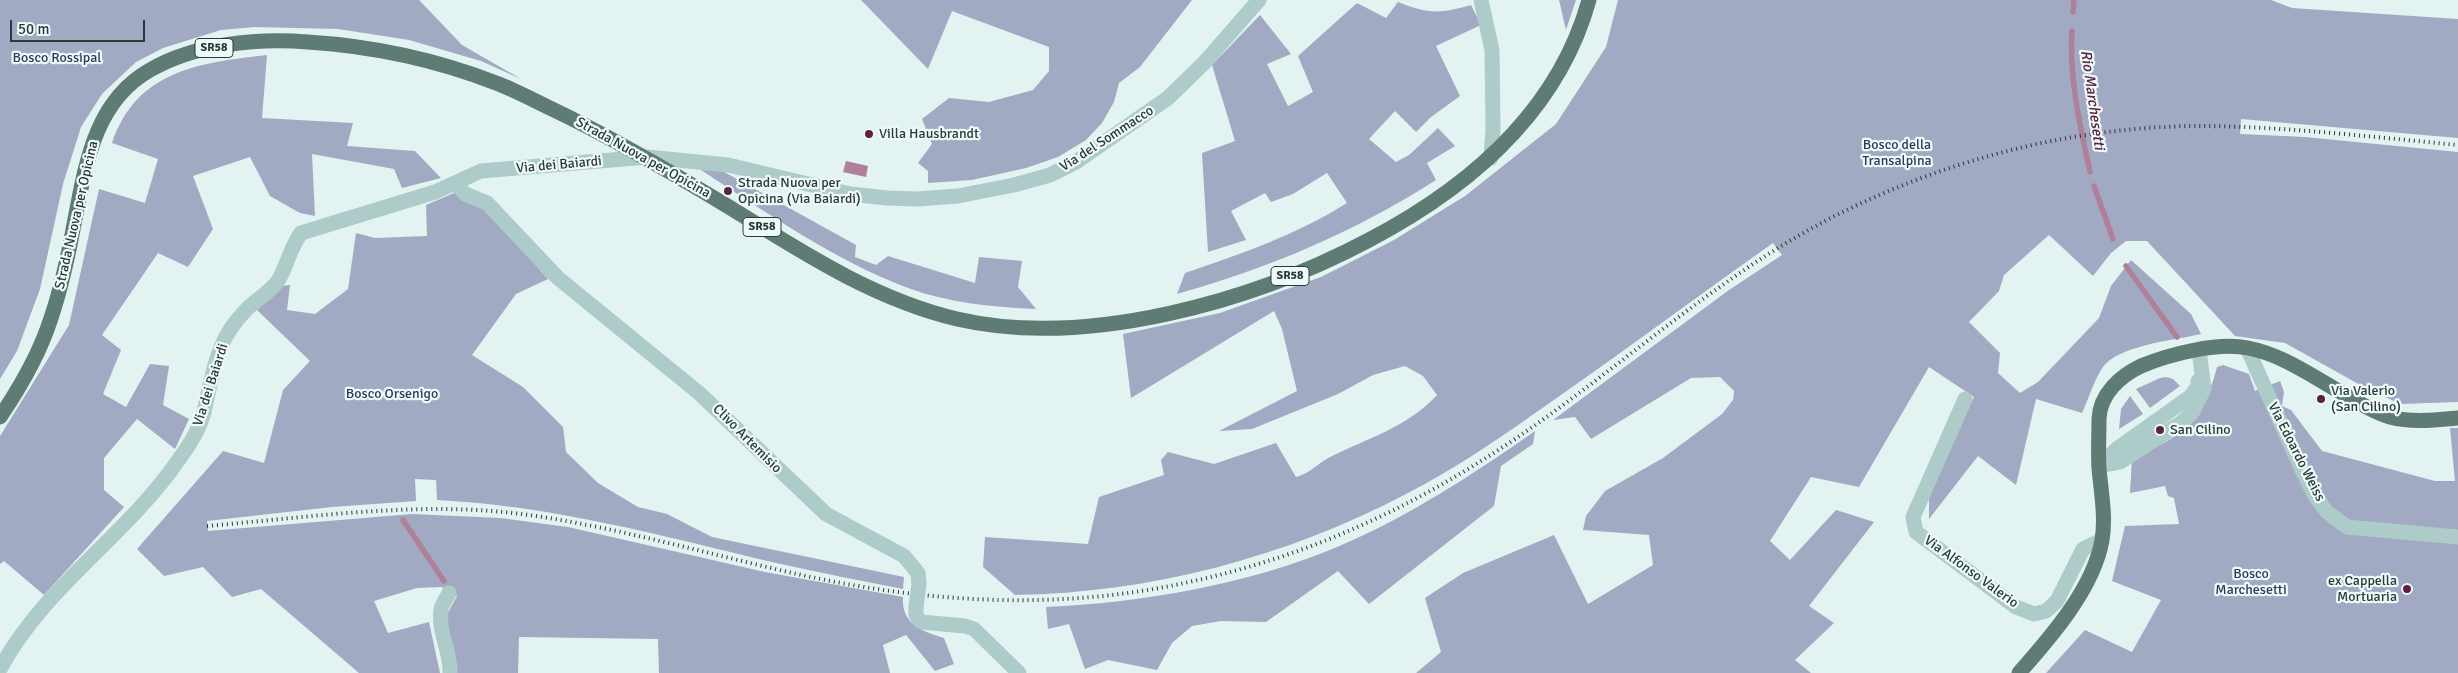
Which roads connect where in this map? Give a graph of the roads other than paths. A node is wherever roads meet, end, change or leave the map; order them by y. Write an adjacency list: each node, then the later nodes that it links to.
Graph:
1 (1259, 0): 4 (street, Via del Sommacco)
2 (1481, 0): 5 (street)
3 (1589, 0): 5 (main road, Strada Nuova per Opicina / SR58)
4 (647, 157): 5 (main road, Strada Nuova per Opicina / SR58); 6 (street, Via dei Baiardi); 10 (main road, Strada Nuova per Opicina / SR58)
5 (1491, 158)
6 (456, 184): 16 (street, Via dei Baiardi); 18 (street, Clivo Artemisio, bridge)
7 (2247, 348): 8 (main road); 11 (main road); 13 (street, Via Edoardo Weiss)
8 (2199, 350): 12 (street); 12 (main road)
9 (1965, 399): 14 (street, Via Alfonso Valerio)
10 (0, 417)
11 (2458, 418)
12 (2099, 466): 14 (main road)
13 (2458, 537)
14 (2102, 540): 19 (main road)
15 (450, 593): 17 (street)
16 (0, 669)
17 (450, 673)
18 (1019, 673)
19 (2019, 673)

